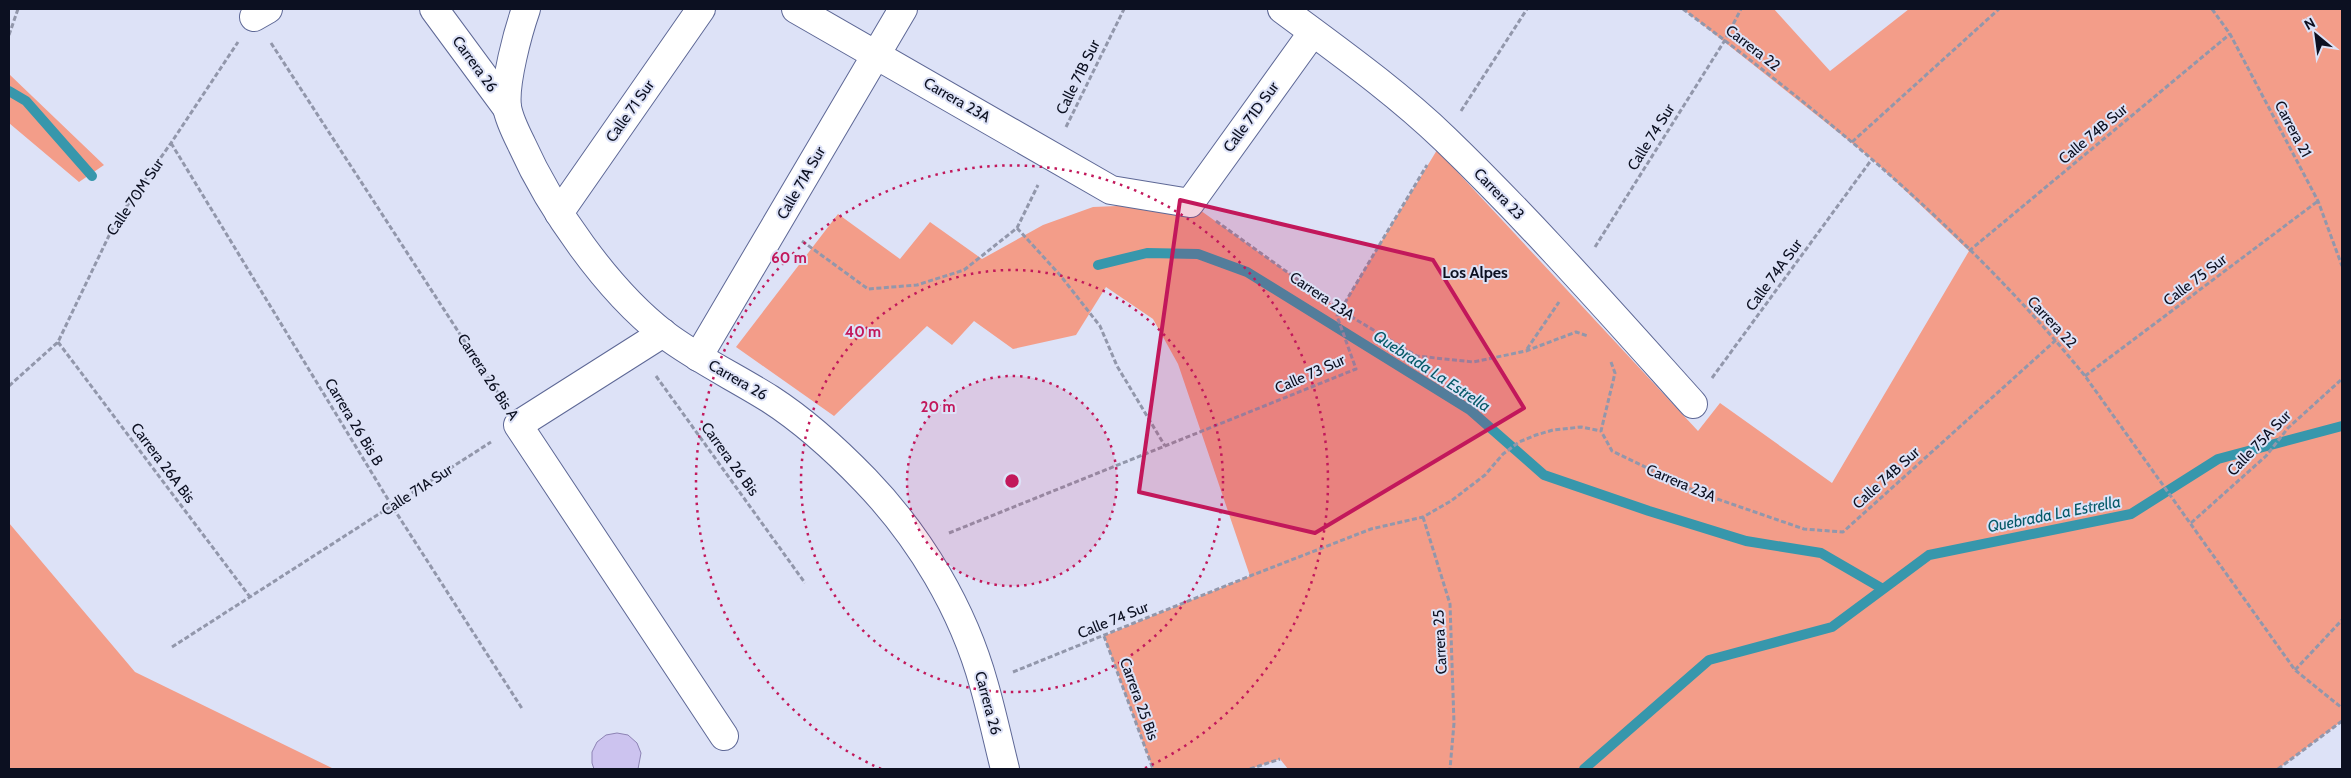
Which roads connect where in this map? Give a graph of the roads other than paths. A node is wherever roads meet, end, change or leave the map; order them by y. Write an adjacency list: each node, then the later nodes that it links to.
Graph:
1 (434, 9): 9 (street, Carrera 26)
2 (526, 9): 9 (street)
3 (701, 9): 11 (street, Calle 71 Sur)
4 (796, 9): 8 (street, Carrera 23A)
5 (903, 9): 8 (street, Calle 71A Sur)
6 (1282, 9): 7 (street, Carrera 23)
7 (1313, 32): 10 (street, Calle 71D Sur); 14 (street, Carrera 23)
8 (876, 54): 10 (street, Carrera 23A); 13 (street, Calle 71A Sur)
9 (507, 108): 11 (street, Carrera 26)
10 (1190, 203)
11 (558, 212): 12 (street, Carrera 26)
12 (662, 333): 13 (street, Carrera 26); 15 (street, Carrera 26 Bis A)
13 (698, 357): 16 (street, Carrera 26)
14 (1693, 404)
15 (724, 736)
16 (1005, 769)

